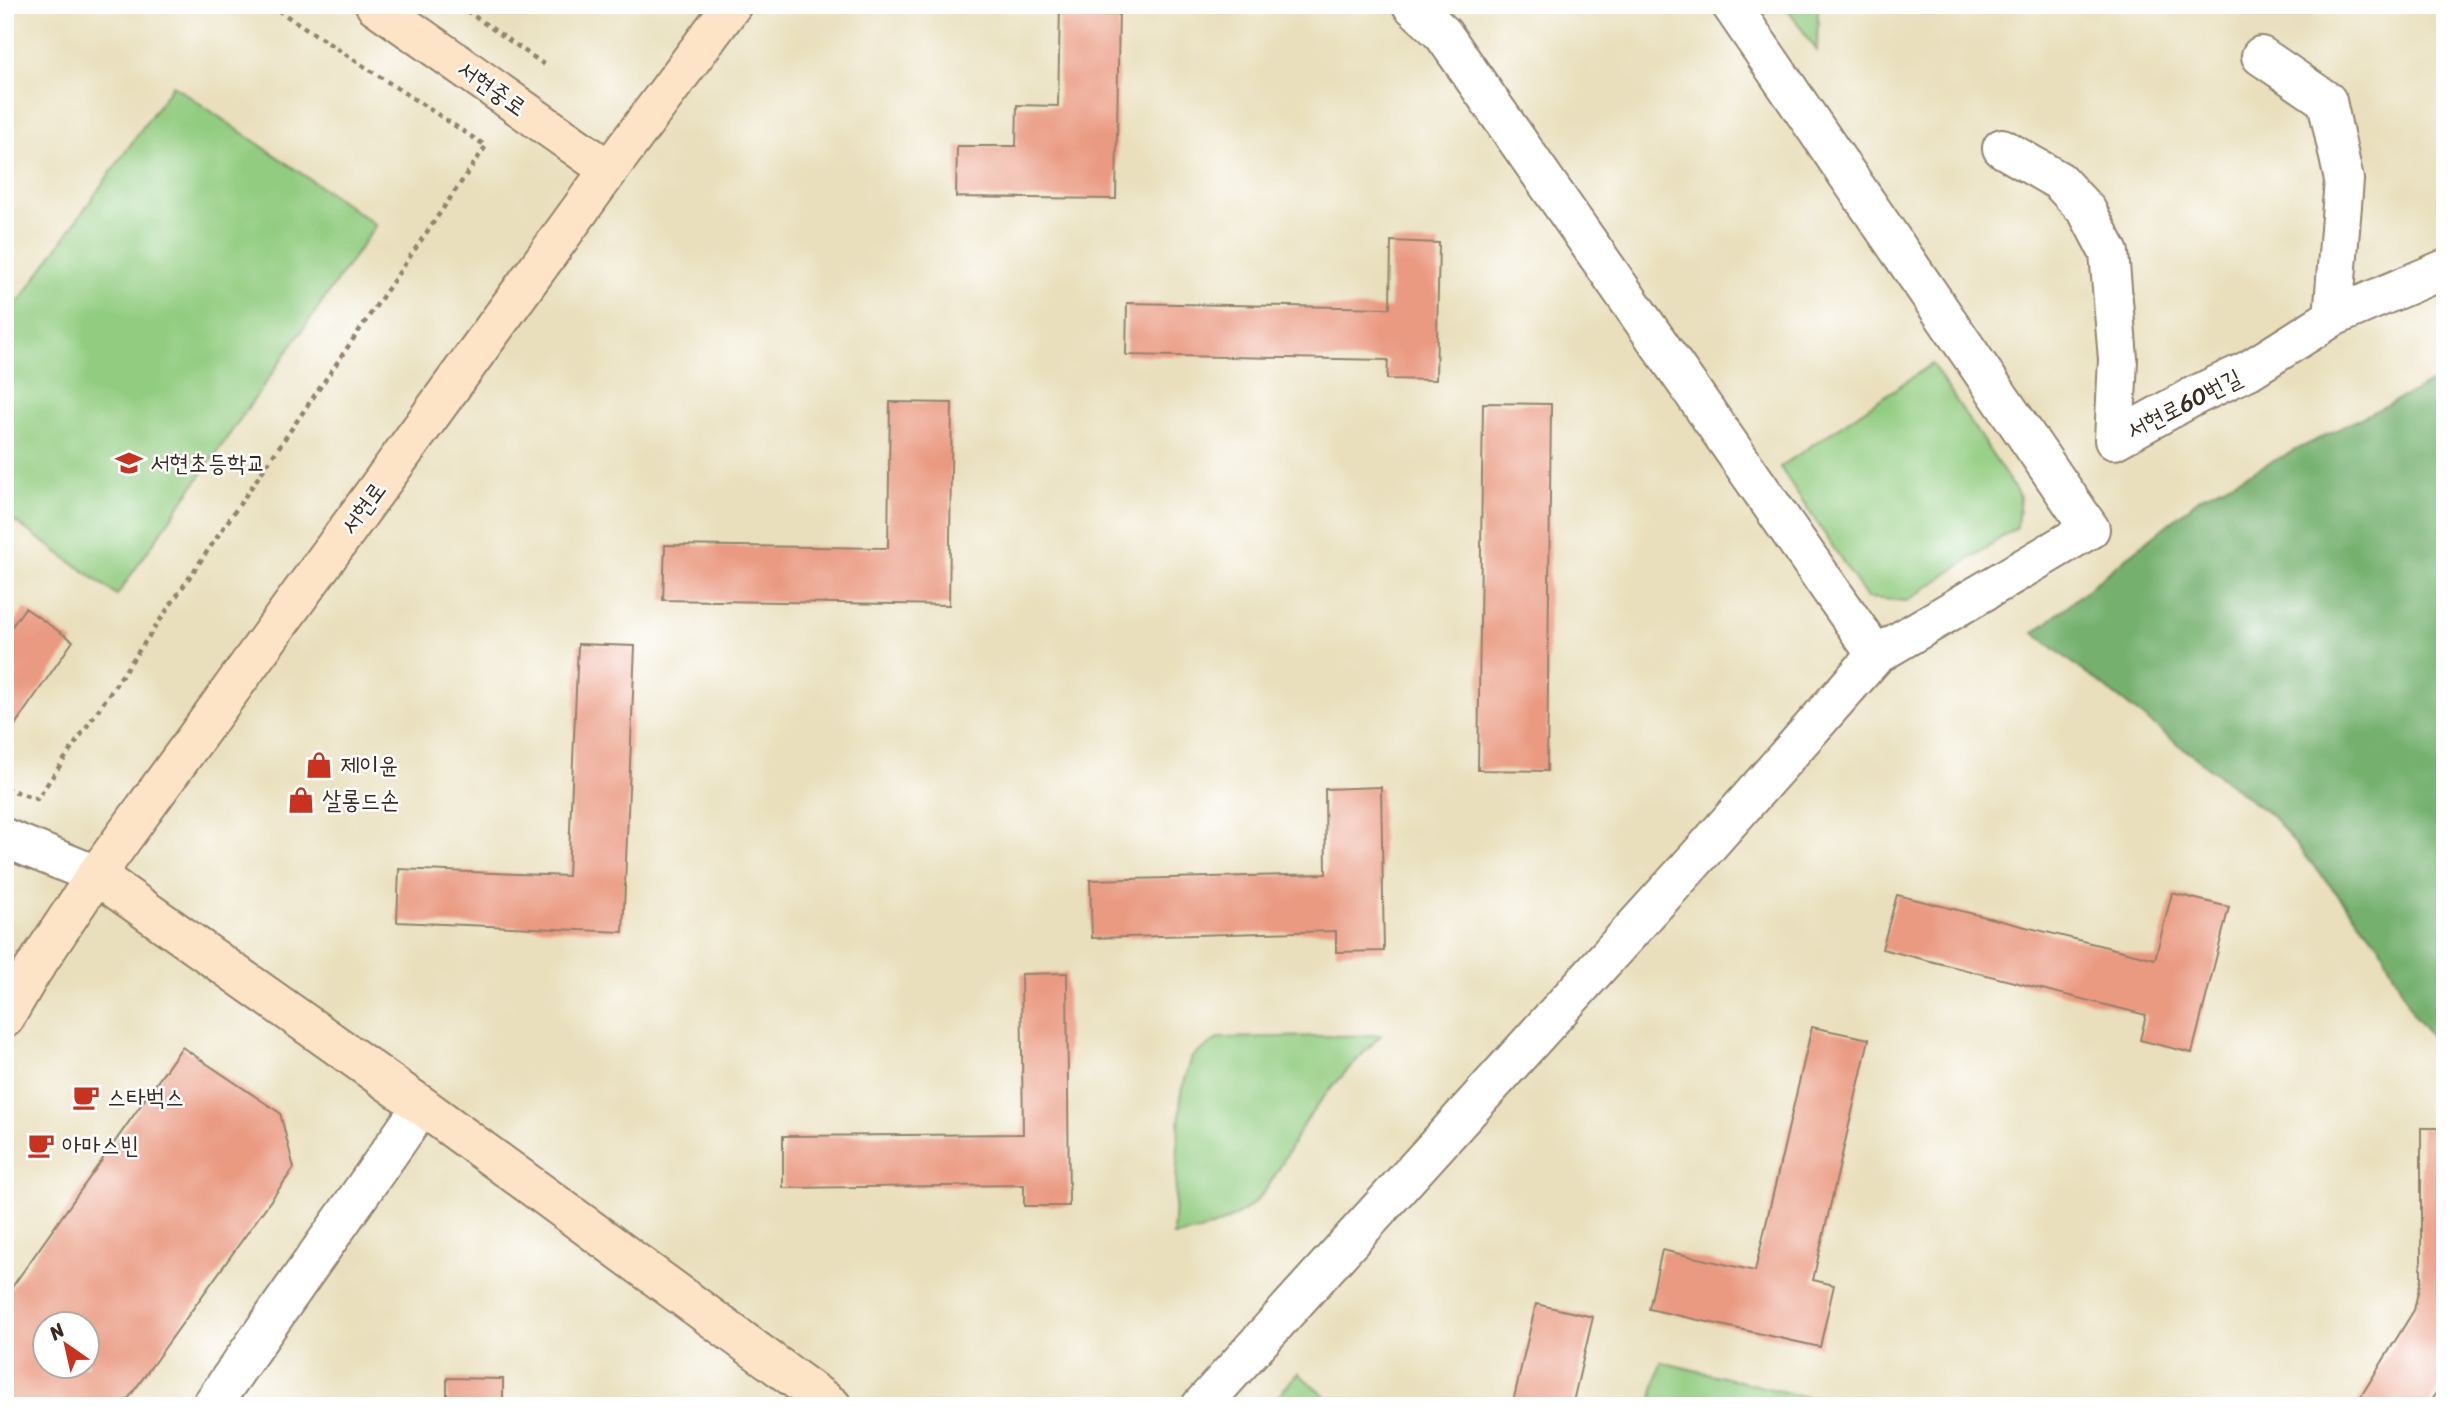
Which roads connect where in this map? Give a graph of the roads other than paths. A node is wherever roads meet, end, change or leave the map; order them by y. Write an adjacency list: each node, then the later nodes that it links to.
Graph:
1 (375, 5): 7 (street, 서현중로)
2 (732, 5): 7 (street, 서현로)
3 (1412, 5): 10 (street)
4 (1731, 5): 10 (street)
5 (2260, 56): 9 (street)
6 (2002, 148): 9 (street, 서현로60번길)
7 (609, 170): 12 (street, 서현로)
8 (2445, 269): 9 (street, 서현로60번길)
9 (2333, 317)
10 (1876, 655): 17 (street)
11 (5, 838): 12 (street)
12 (96, 875): 13 (street, 서현로); 14 (street)
13 (5, 1018)
14 (422, 1107): 15 (street); 16 (street)
15 (211, 1406)
16 (832, 1406)
17 (1201, 1406)

